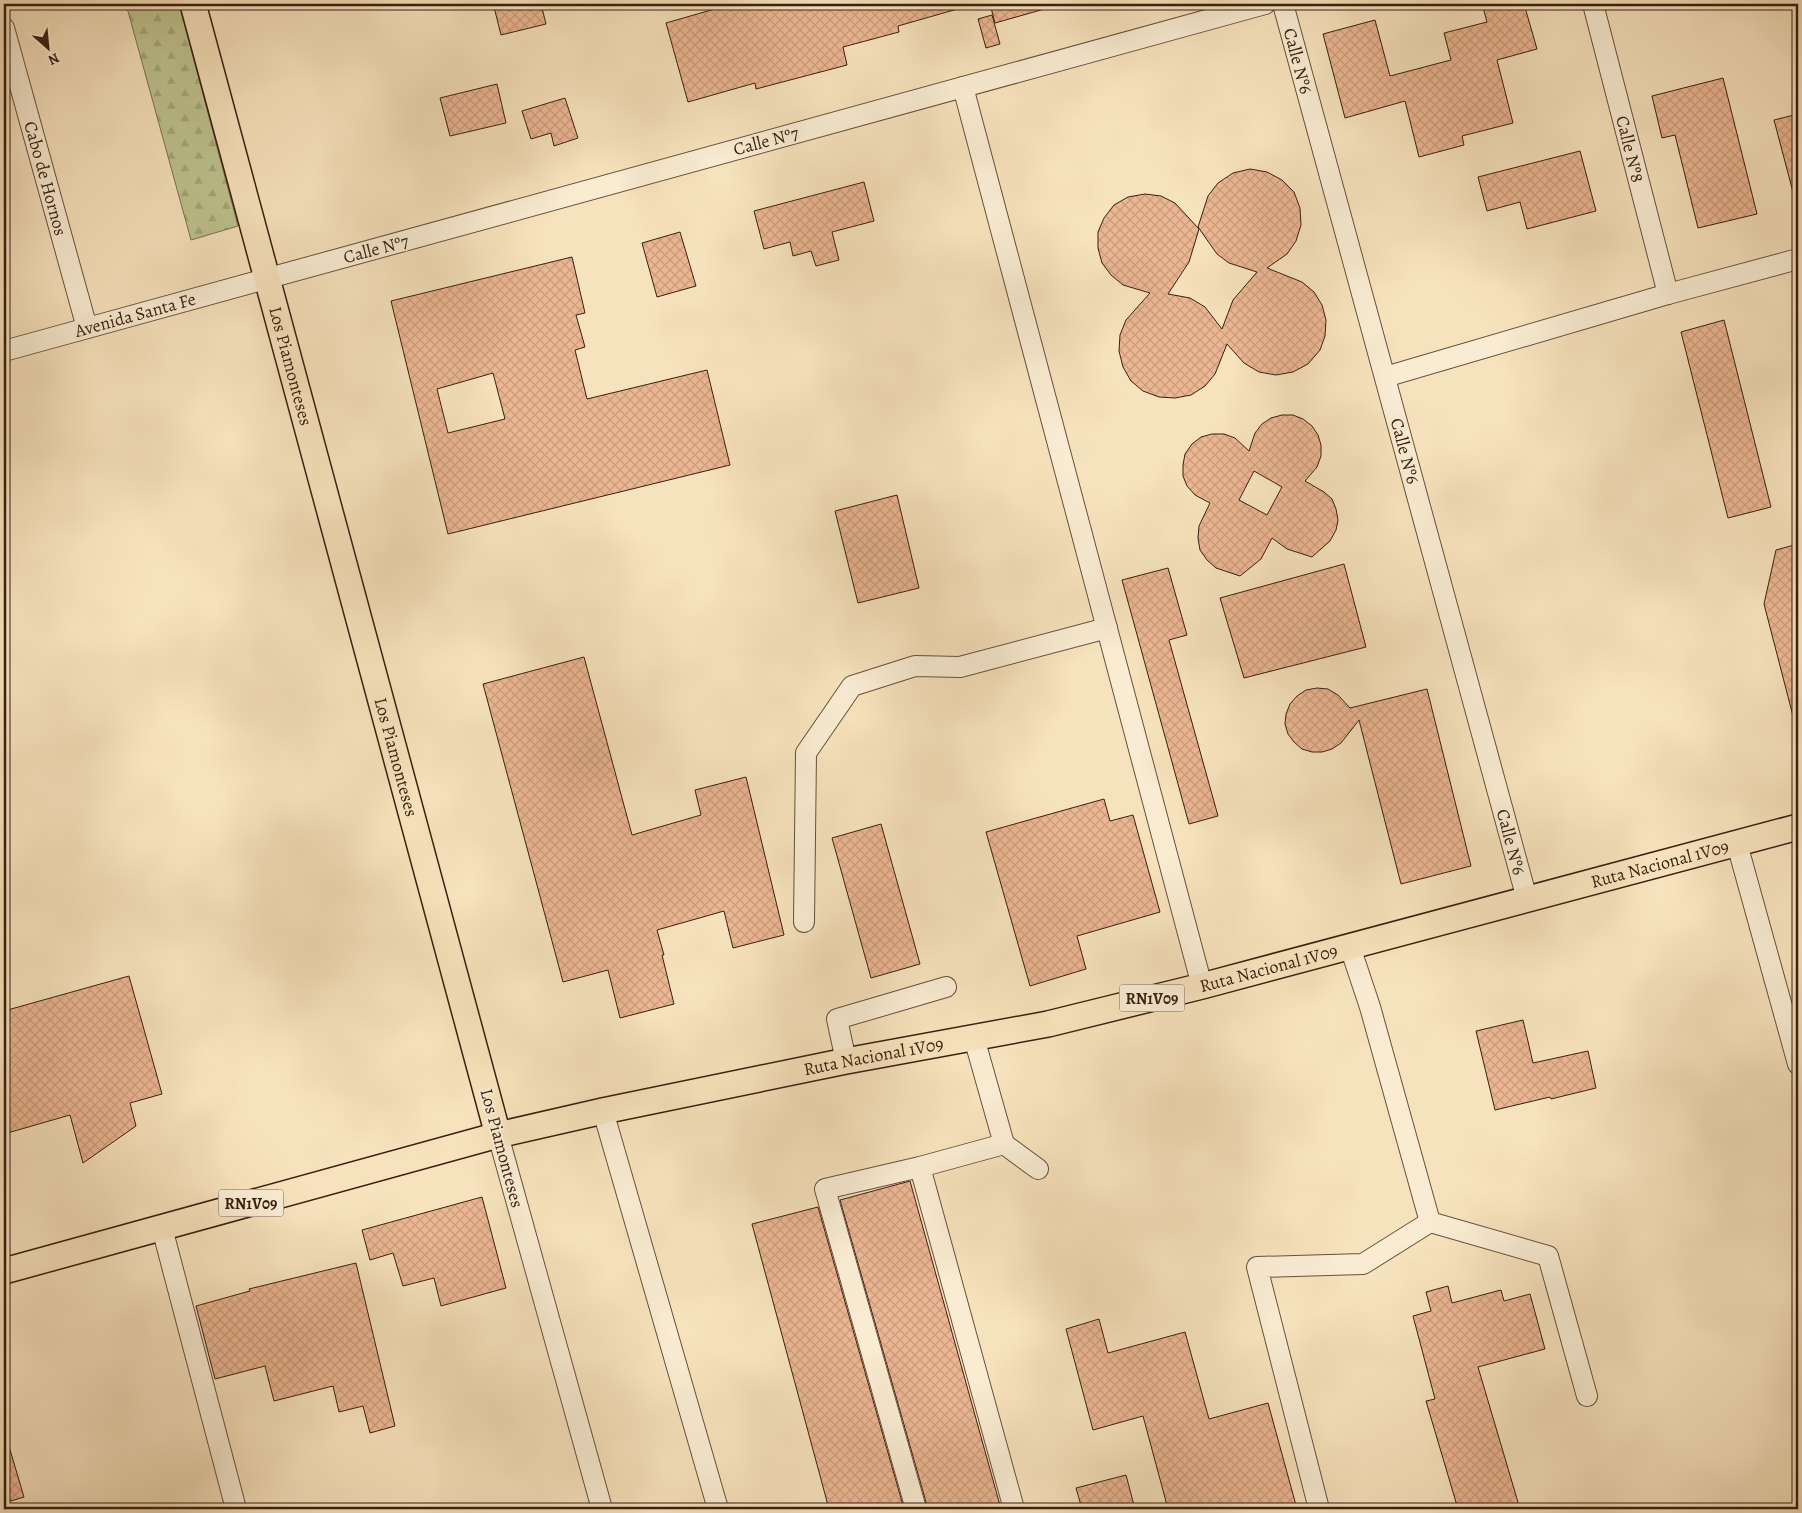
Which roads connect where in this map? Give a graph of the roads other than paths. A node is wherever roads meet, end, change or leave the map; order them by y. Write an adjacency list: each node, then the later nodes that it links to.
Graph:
1 (194, 4): 8 (main road, Los Piamonteses)
2 (1265, 4): 6 (street, Calle Nº7)
3 (1283, 4): 12 (street, Calle Nº6)
4 (1593, 4): 9 (street, Calle Nº8)
5 (4, 28): 10 (street, Cabo de Hornos)
6 (962, 87): 8 (street, Calle Nº7); 13 (street)
7 (1798, 259): 9 (street)
8 (268, 279): 10 (street, Avenida Santa Fe); 25 (main road, Los Piamonteses)
9 (1668, 294): 12 (street)
10 (87, 328): 11 (street, Avenida Santa Fe)
11 (4, 351)
12 (1385, 377): 16 (street, Calle Nº6)
13 (1107, 628): 17 (street); 20 (street)
14 (1798, 826): 15 (main road, Ruta Nacional 1V09 / RN1V09)
15 (1737, 844): 16 (main road, Ruta Nacional 1V09 / RN1V09); 23 (street)
16 (1527, 899): 18 (main road, Ruta Nacional 1V09 / RN1V09)
17 (804, 922)
18 (1350, 947): 20 (main road, Ruta Nacional 1V09 / RN1V09); 29 (street)
19 (946, 986): 22 (street)
20 (1202, 986): 21 (main road, Ruta Nacional 1V09 / RN1V09)
21 (974, 1038): 22 (main road, Ruta Nacional 1V09 / RN1V09); 26 (street)
22 (846, 1061): 24 (main road, Ruta Nacional 1V09 / RN1V09)
23 (1798, 1064)
24 (603, 1111): 25 (main road, Ruta Nacional 1V09 / RN1V09); 35 (street)
25 (498, 1135): 30 (main road, RN1V09); 34 (street, Los Piamonteses)
26 (1004, 1144): 27 (street); 28 (street)
27 (920, 1167): 36 (street); 37 (street)
28 (1038, 1169)
29 (1430, 1222): 32 (street); 38 (street)
30 (162, 1228): 31 (main road, RN1V09); 33 (street)
31 (4, 1271)
32 (1587, 1396)
33 (236, 1509)
34 (602, 1509)
35 (718, 1509)
36 (916, 1509)
37 (1014, 1509)
38 (1319, 1509)

